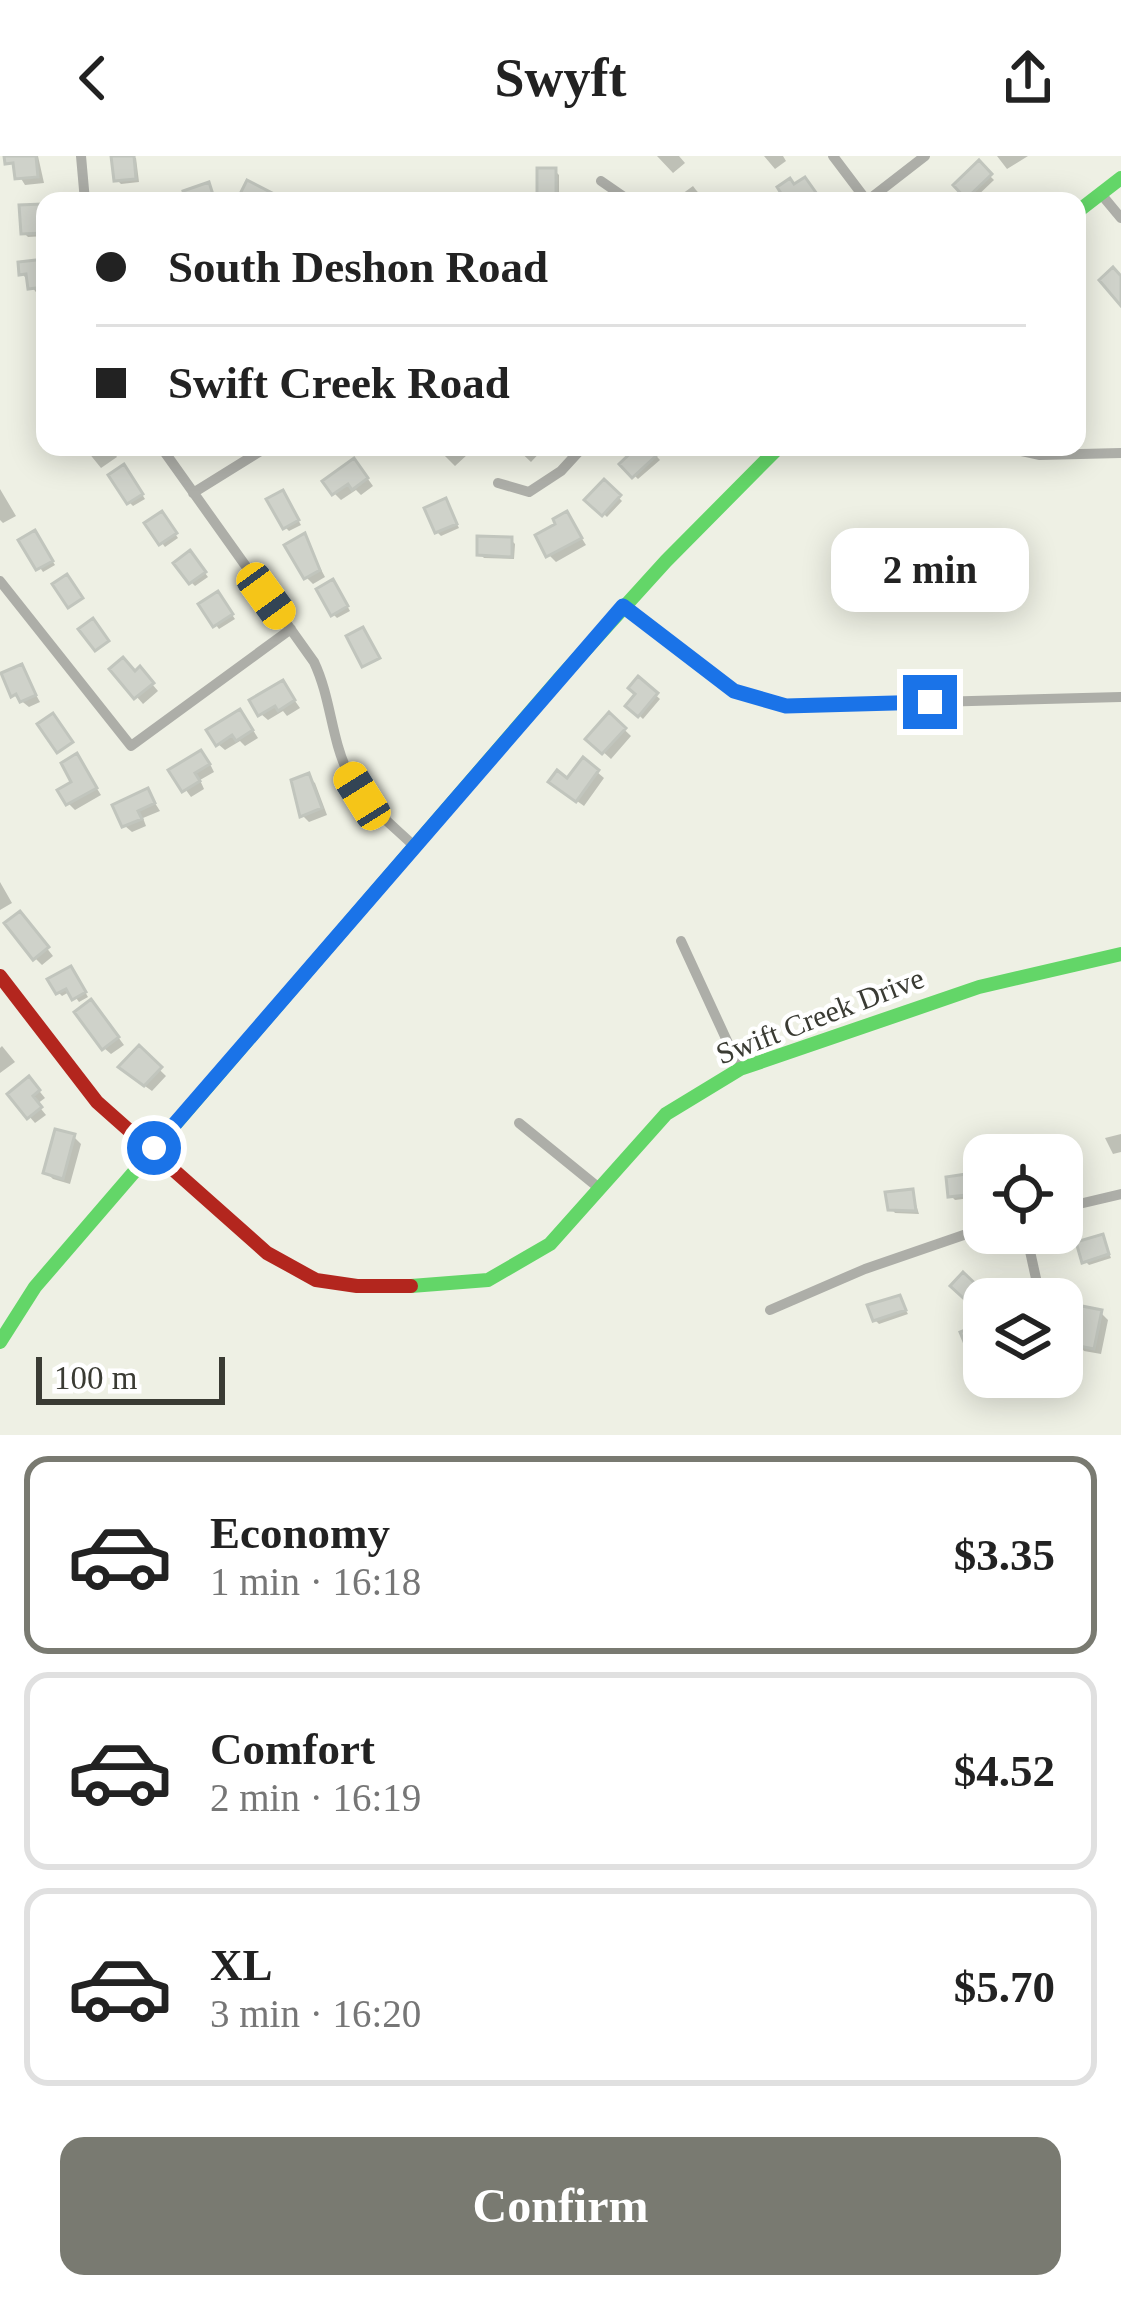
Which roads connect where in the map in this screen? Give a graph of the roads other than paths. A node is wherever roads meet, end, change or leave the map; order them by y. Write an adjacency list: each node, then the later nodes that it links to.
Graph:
1 (81, 156): 6 (street)
2 (833, 156): 8 (street)
3 (925, 156): 9 (street)
4 (1121, 178): 10 (street)
5 (601, 181): 7 (street)
6 (84, 192)
7 (617, 192)
8 (860, 192)
9 (879, 192)
10 (1101, 194): 11 (street); 12 (street)
11 (1086, 205)
12 (1121, 218)
13 (1121, 453): 14 (street)
14 (1086, 454)
15 (167, 456): 20 (street)
16 (253, 456): 20 (street)
17 (575, 456): 19 (street)
18 (770, 456): 22 (street)
19 (498, 483)
20 (193, 494): 23 (street)
21 (0, 580): 23 (street)
22 (623, 606): 24 (street); 25 (street)
23 (291, 629): 25 (street)
24 (1121, 697)
25 (413, 844): 31 (street)
26 (680, 941): 29 (street)
27 (1121, 954): 29 (street, Swift Creek Drive)
28 (0, 976): 31 (street, Swift Creek Drive)
29 (740, 1069): 32 (street, Swift Creek Drive)
30 (519, 1123): 32 (street)
31 (154, 1148): 32 (street, Swift Creek Drive); 37 (street)
32 (599, 1188)
33 (1121, 1194): 34 (street)
34 (1083, 1203)
35 (963, 1235): 36 (street)
36 (770, 1310)
37 (0, 1342)

